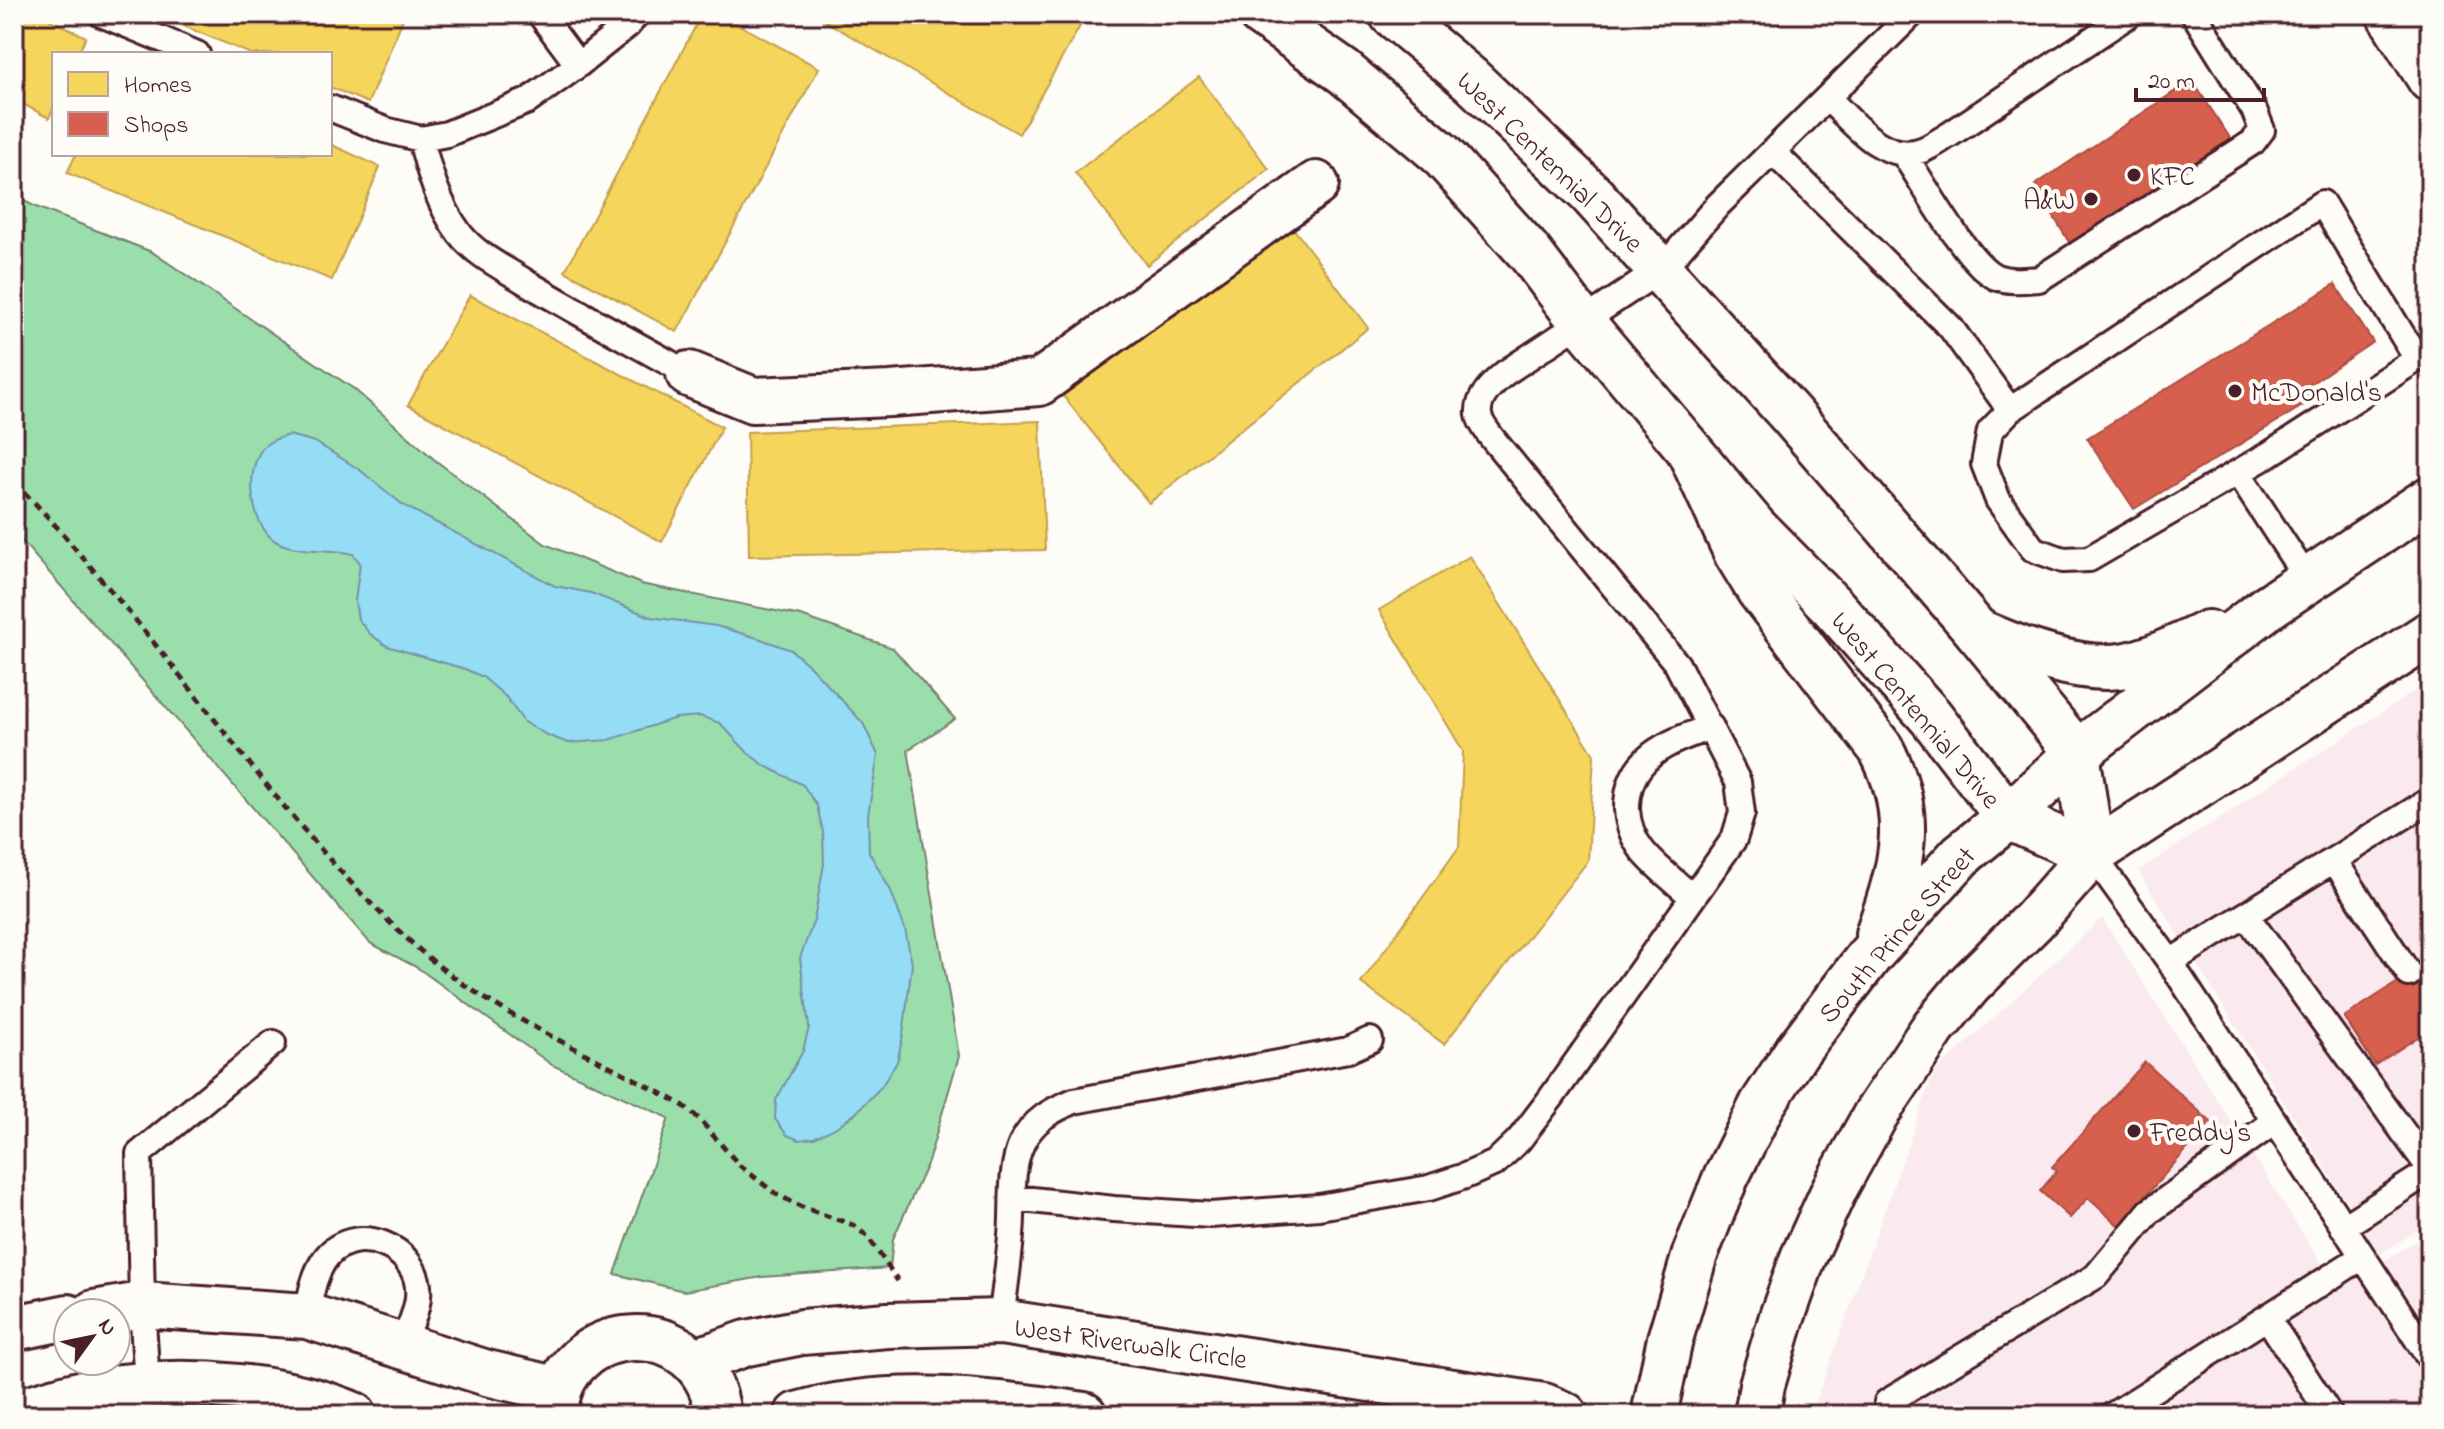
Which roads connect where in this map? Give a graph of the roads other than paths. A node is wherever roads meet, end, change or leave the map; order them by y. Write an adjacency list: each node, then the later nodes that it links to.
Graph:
1 (101, 14): 10 (lane)
2 (540, 14): 11 (lane)
3 (637, 14): 11 (lane)
4 (1261, 14): 20 (street, West Centennial Drive)
5 (1392, 14): 19 (street, West Centennial Drive)
6 (1912, 14): 13 (lane)
7 (2130, 14): 17 (lane)
8 (2194, 14): 17 (lane)
9 (2389, 14): 12 (street)
10 (192, 52)
11 (578, 65): 15 (lane)
12 (2430, 79)
13 (1828, 98): 16 (lane); 17 (lane)
14 (332, 109): 15 (lane)
15 (421, 139): 21 (lane)
16 (1773, 152): 19 (lane); 22 (lane)
17 (1903, 153)
18 (1316, 184): 21 (street)
19 (1662, 269): 20 (lane); 28 (street, West Centennial Drive)
20 (1582, 322): 23 (street, West Centennial Drive); 30 (lane)
21 (689, 374)
22 (2010, 410): 24 (lane); 24 (lane)
23 (1690, 452): 33 (street, West Centennial Drive); 38 (street)
24 (2238, 473): 26 (lane)
25 (2430, 499): 26 (street, South Prince Street)
26 (2307, 579): 27 (street, South Prince Street)
27 (2268, 607): 28 (street); 31 (street, South Prince Street)
28 (1977, 631): 31 (street, West Centennial Drive)
29 (2430, 634): 34 (street)
30 (1711, 727): 36 (lane); 36 (lane)
31 (2077, 753): 33 (street, South Prince Street); 34 (street)
32 (2430, 800): 35 (lane)
33 (2008, 817): 34 (street, West Centennial Drive); 38 (street, South Prince Street)
34 (2092, 854): 39 (lane); 68 (street)
35 (2334, 860): 37 (lane); 40 (lane)
36 (1691, 896): 45 (lane)
37 (2246, 915): 39 (lane); 44 (lane)
38 (1870, 955): 67 (street, South Prince Street)
39 (2170, 962): 43 (lane)
40 (2409, 974)
41 (1370, 1040): 45 (lane)
42 (273, 1043): 48 (lane)
43 (2274, 1122): 46 (lane); 60 (lane)
44 (2430, 1170): 46 (lane)
45 (1014, 1198): 53 (lane)
46 (2343, 1227): 47 (lane)
47 (2362, 1257): 51 (lane); 56 (lane)
48 (142, 1305): 49 (street); 50 (street); 58 (lane)
49 (132, 1307)
50 (307, 1316): 55 (street); 55 (lane)
51 (2267, 1317): 69 (lane); 70 (lane)
52 (52, 1320): 54 (street)
53 (1001, 1322): 57 (street, West Riverwalk Circle); 66 (street, West Riverwalk Circle)
54 (14, 1328)
55 (403, 1344): 59 (street)
56 (2430, 1359)
57 (696, 1361): 59 (street); 63 (street)
58 (147, 1385): 61 (street); 62 (street)
59 (557, 1402)
60 (1887, 1402)
61 (14, 1413)
62 (354, 1415)
63 (718, 1415)
64 (797, 1415): 65 (street)
65 (1084, 1415)
66 (1565, 1415)
67 (1654, 1415)
68 (1757, 1415)
69 (2113, 1415)
70 (2330, 1415)

